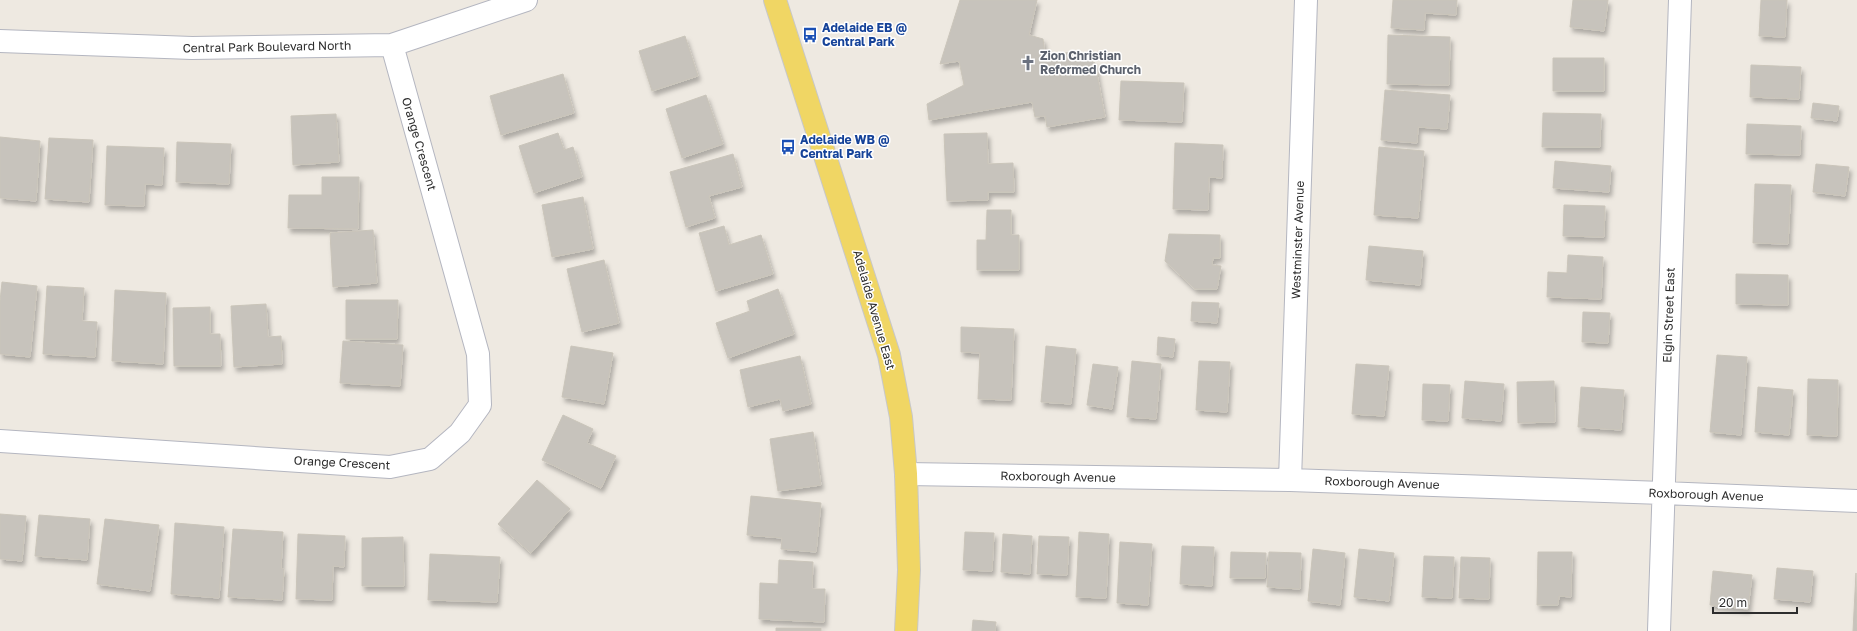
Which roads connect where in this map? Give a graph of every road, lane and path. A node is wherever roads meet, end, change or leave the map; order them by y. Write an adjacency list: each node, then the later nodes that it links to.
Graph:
1 (526, 0): 6 (street, Central Park Boulevard North)
2 (775, 0): 8 (main road, Adelaide Avenue East)
3 (1306, 0): 9 (street, Westminster Avenue)
4 (1680, 0): 10 (street, Elgin Street East)
5 (0, 41): 6 (street, Central Park Boulevard North)
6 (392, 46): 7 (street, Orange Crescent)
7 (0, 441)
8 (906, 474): 9 (street, Roxborough Avenue); 12 (main road, Adelaide Avenue East)
9 (1290, 480): 10 (street, Roxborough Avenue)
10 (1662, 493): 11 (street, Roxborough Avenue); 13 (street, Elgin Street East)
11 (1857, 501)
12 (906, 631)
13 (1659, 631)

